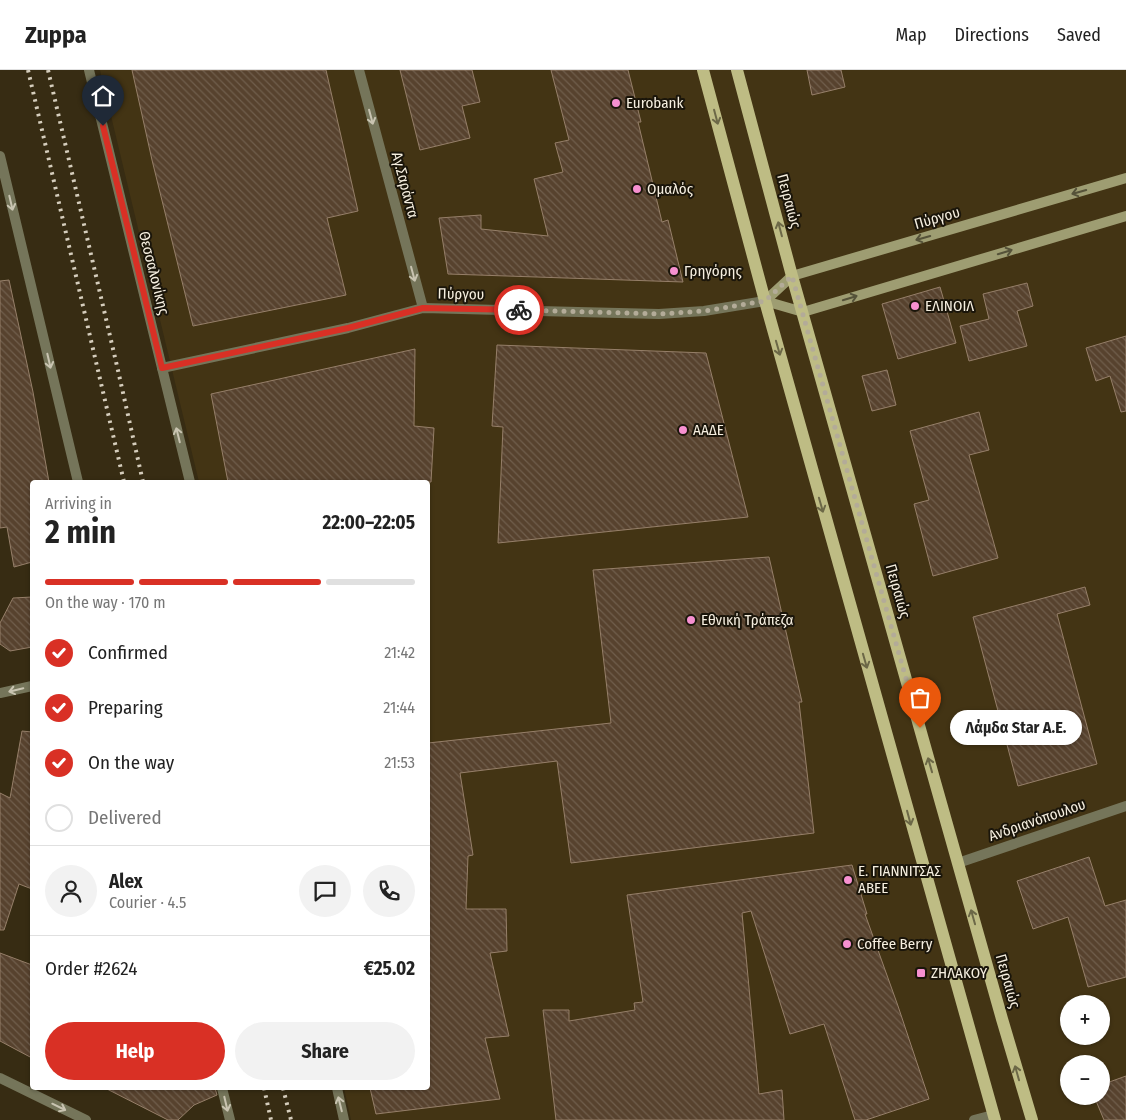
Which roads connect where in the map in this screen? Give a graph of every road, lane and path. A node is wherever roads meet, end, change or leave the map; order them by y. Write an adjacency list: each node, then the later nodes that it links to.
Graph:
1 (90, 70): 12 (street, Θεσσαλονίκης)
2 (359, 70): 10 (street, Αγ.Σαράντα, one-way to 10)
3 (703, 70): 9 (main road, one-way to 9)
4 (737, 70): 8 (main road, Πειραιώς, one-way to 4)
5 (0, 156): 13 (street, one-way to 13)
6 (1126, 178): 8 (street, Πύργου, one-way to 8)
7 (1126, 216): 11 (street, one-way to 7)
8 (792, 276): 9 (street, Πύργου); 11 (main road, Πειραιώς)
9 (765, 301): 10 (street, Πύργου); 11 (street, Πύργου); 22 (main road, one-way to 22)
10 (423, 308): 12 (street, Πύργου)
11 (803, 312): 18 (main road, Πειραιώς, one-way to 11)
12 (162, 368): 14 (street, Θεσσαλονίκης, one-way to 12)
13 (78, 480)
14 (190, 480)
15 (30, 686): 16 (street, one-way to 16)
16 (0, 693)
17 (1126, 806): 18 (street, Ανδριανόπουλου)
18 (958, 863): 27 (main road, Πειραιώς, one-way to 18)
19 (0, 1078): 23 (street, one-way to 23)
20 (222, 1090): 24 (street, one-way to 24)
21 (336, 1090): 25 (street, one-way to 21)
22 (994, 1117): 26 (street)
23 (86, 1120)
24 (230, 1120)
25 (344, 1120)
26 (974, 1120)
27 (1032, 1120)

